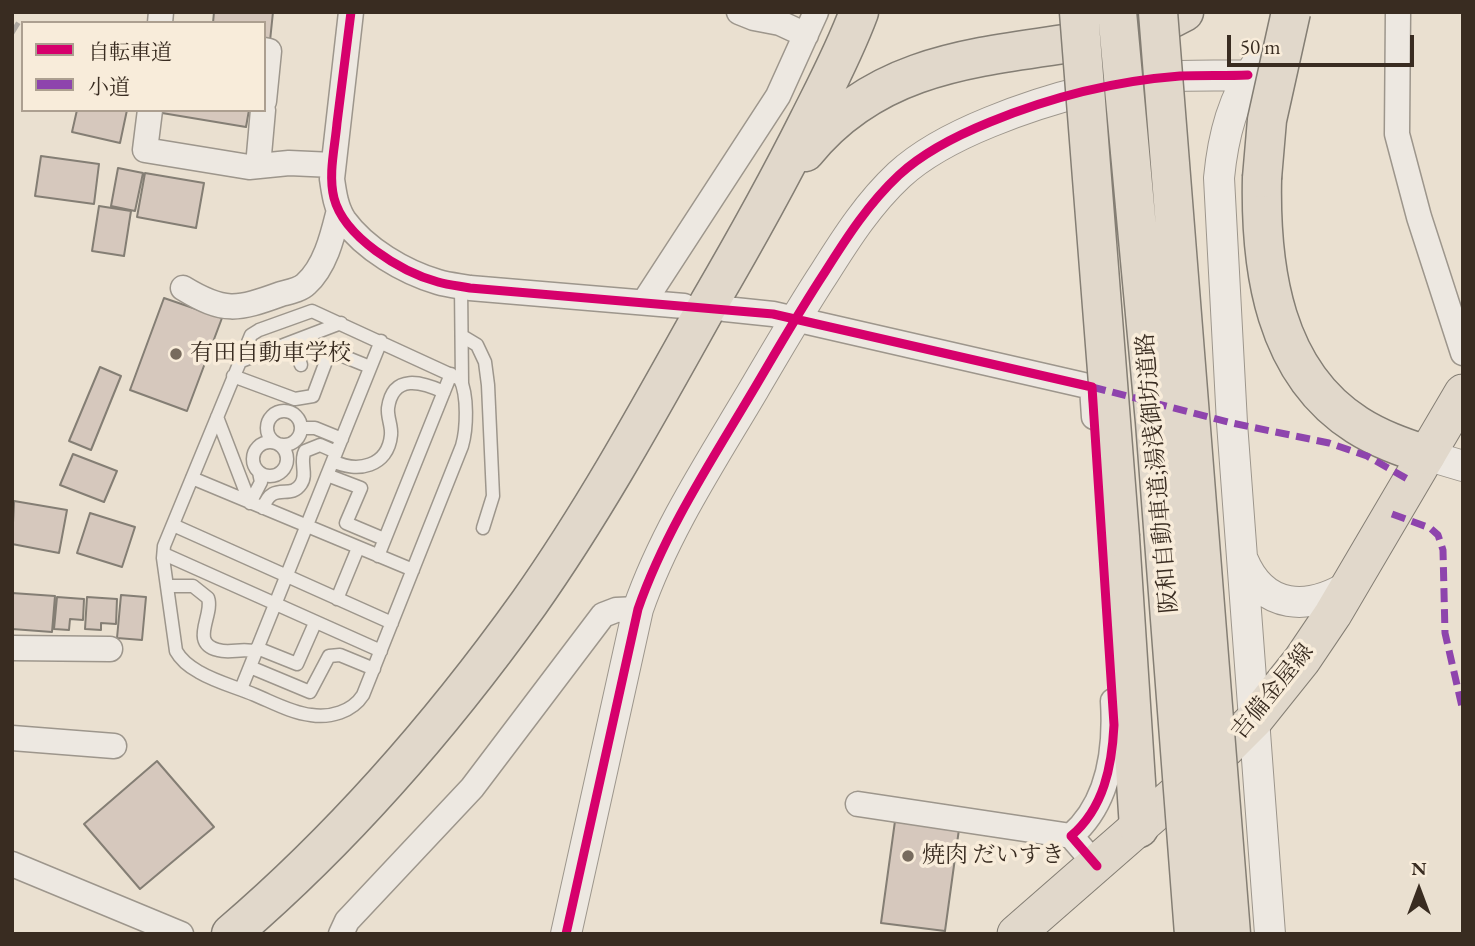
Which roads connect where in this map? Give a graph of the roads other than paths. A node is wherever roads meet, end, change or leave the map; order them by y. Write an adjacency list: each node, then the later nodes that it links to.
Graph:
1 (351, 12): 18 (street)
2 (739, 12): 12 (street)
3 (816, 12): 12 (street)
4 (859, 12): 20 (highway)
5 (1079, 12): 80 (highway, bridge)
6 (1117, 12): 89 (highway, 阪和自動車道;湯浅御坊道路, bridge)
7 (1158, 12): 90 (highway, 阪和自動車道;湯浅御坊道路, bridge)
8 (1184, 12): 20 (highway)
9 (1291, 12): 45 (highway, bridge)
10 (1299, 12): 14 (street)
11 (1398, 12): 32 (street)
12 (806, 35): 24 (street)
13 (266, 50): 15 (street)
14 (1248, 75): 27 (street); 59 (street)
15 (266, 81)
16 (150, 112): 19 (street)
17 (263, 112): 19 (street)
18 (333, 165): 19 (street); 21 (street)
19 (258, 166)
20 (772, 193): 84 (highway)
21 (339, 210): 22 (street); 23 (street)
22 (461, 286): 24 (street); 29 (lane)
23 (183, 288)
24 (644, 302): 25 (street)
25 (684, 306)
26 (725, 309): 27 (street)
27 (795, 319): 66 (street); 81 (street)
28 (341, 323): 30 (lane); 31 (lane); 33 (lane)
29 (462, 336): 38 (lane); 54 (lane)
30 (381, 341): 35 (lane); 36 (lane)
31 (293, 342): 33 (lane); 34 (lane)
32 (1463, 353)
33 (239, 362): 37 (lane)
34 (301, 365)
35 (370, 367): 37 (lane); 43 (lane)
36 (451, 373): 38 (lane); 39 (lane)
37 (233, 376): 41 (lane)
38 (462, 383): 60 (lane)
39 (444, 392): 46 (lane); 55 (lane)
40 (1463, 393): 45 (main road, 吉備金屋線)
41 (217, 417): 50 (lane); 51 (lane)
42 (301, 428): 43 (lane); 44 (lane); 44 (lane)
43 (342, 439): 46 (lane)
44 (277, 443): 48 (lane); 48 (lane)
45 (1426, 455): 47 (street); 62 (main road, 吉備金屋線)
46 (335, 456): 49 (lane); 51 (lane)
47 (1463, 466)
48 (258, 472): 51 (lane)
49 (327, 475): 53 (lane); 55 (lane)
50 (192, 478): 51 (lane); 52 (lane)
51 (256, 505): 53 (lane)
52 (173, 525): 57 (lane); 61 (lane)
53 (306, 526): 56 (lane); 61 (lane)
54 (483, 528)
55 (384, 539): 58 (lane)
56 (358, 548): 58 (lane); 64 (lane)
57 (164, 554): 63 (lane); 65 (lane)
58 (377, 556): 60 (lane)
59 (1241, 557): 62 (street); 76 (street)
60 (413, 570): 68 (lane)
61 (286, 576): 64 (lane); 65 (lane)
62 (1350, 585): 76 (main road, 吉備金屋線)
63 (167, 586): 71 (lane); 75 (lane)
64 (337, 599): 68 (lane)
65 (275, 604): 67 (lane); 71 (lane)
66 (638, 609): 86 (street); 87 (street)
67 (315, 623): 71 (lane); 72 (lane)
68 (392, 623): 72 (lane)
69 (12, 648): 70 (street)
70 (110, 649)
71 (257, 650): 73 (lane)
72 (381, 651): 74 (lane)
73 (250, 667): 74 (lane); 75 (lane)
74 (374, 669): 75 (lane)
75 (241, 689)
76 (1254, 720): 80 (main road, 吉備金屋線); 91 (street)
77 (12, 738): 78 (street)
78 (114, 746)
79 (858, 804): 81 (street)
80 (1139, 828): 83 (main road, 吉備金屋線)
81 (1072, 836): 83 (street)
82 (12, 864): 85 (street)
83 (1097, 866): 88 (main road, 吉備金屋線)
84 (238, 928)
85 (181, 934)
86 (341, 934)
87 (566, 934)
88 (1016, 934)
89 (1194, 934)
90 (1231, 934)
91 (1270, 934)

